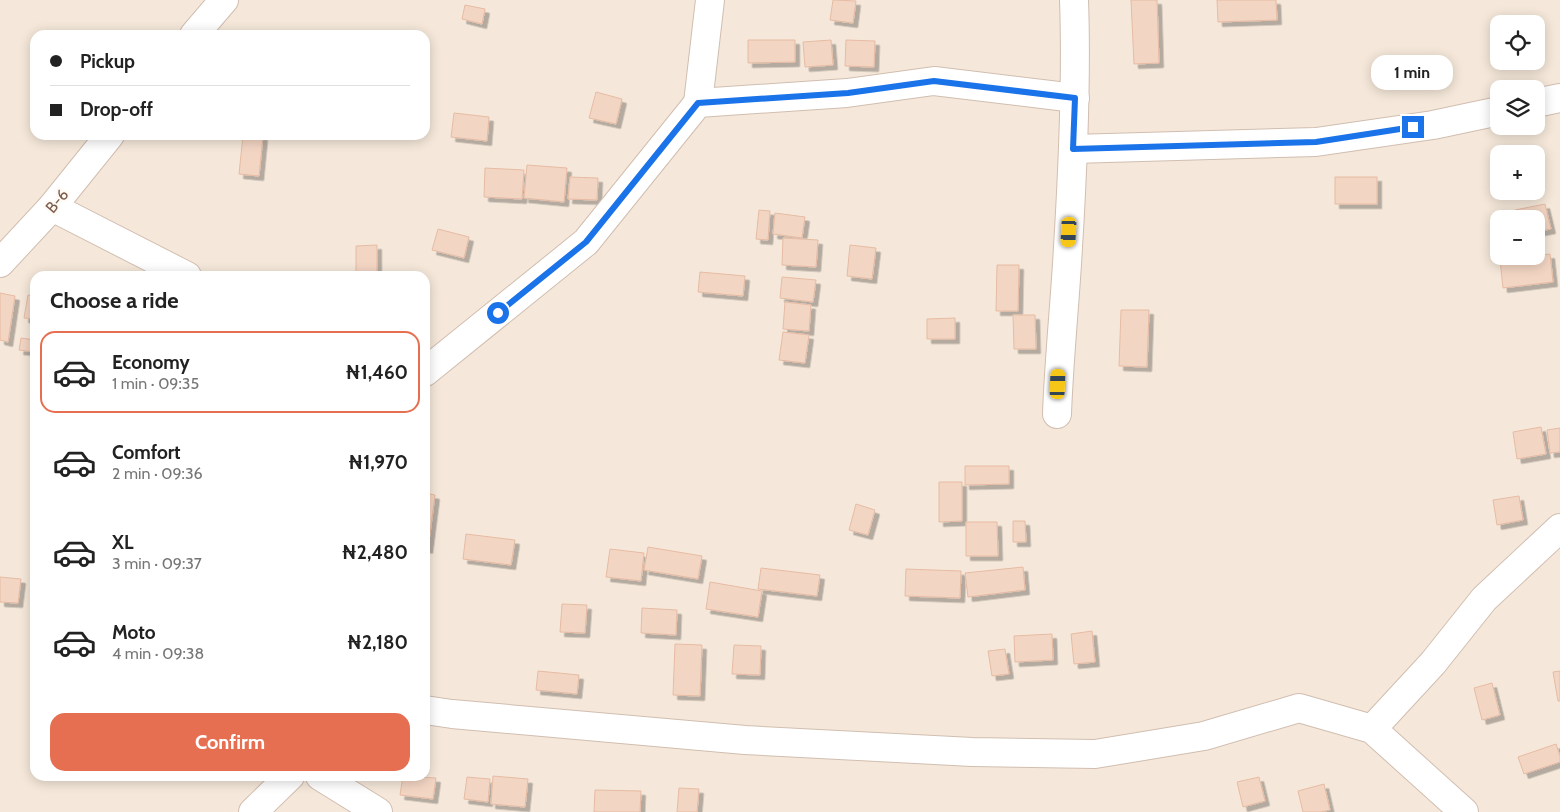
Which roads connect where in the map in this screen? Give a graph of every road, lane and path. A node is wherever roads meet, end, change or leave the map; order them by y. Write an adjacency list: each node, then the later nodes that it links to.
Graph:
1 (224, 0): 4 (street)
2 (710, 0): 8 (street)
3 (1074, 0): 5 (street)
4 (198, 30)
5 (1075, 98): 8 (street); 11 (street)
6 (1560, 98): 7 (street)
7 (1545, 101)
8 (698, 103): 15 (street)
9 (1490, 113): 11 (street)
10 (106, 140): 12 (street, B-6)
11 (1073, 149): 16 (street)
12 (52, 208): 13 (street, B-6); 14 (street)
13 (0, 263)
14 (177, 271)
15 (430, 368)
16 (1057, 414)
17 (1560, 528): 19 (street)
18 (430, 711): 19 (street)
19 (1372, 729): 24 (street)
20 (285, 781): 22 (street)
21 (328, 781): 23 (street)
22 (253, 812)
23 (378, 812)
24 (1464, 812)

